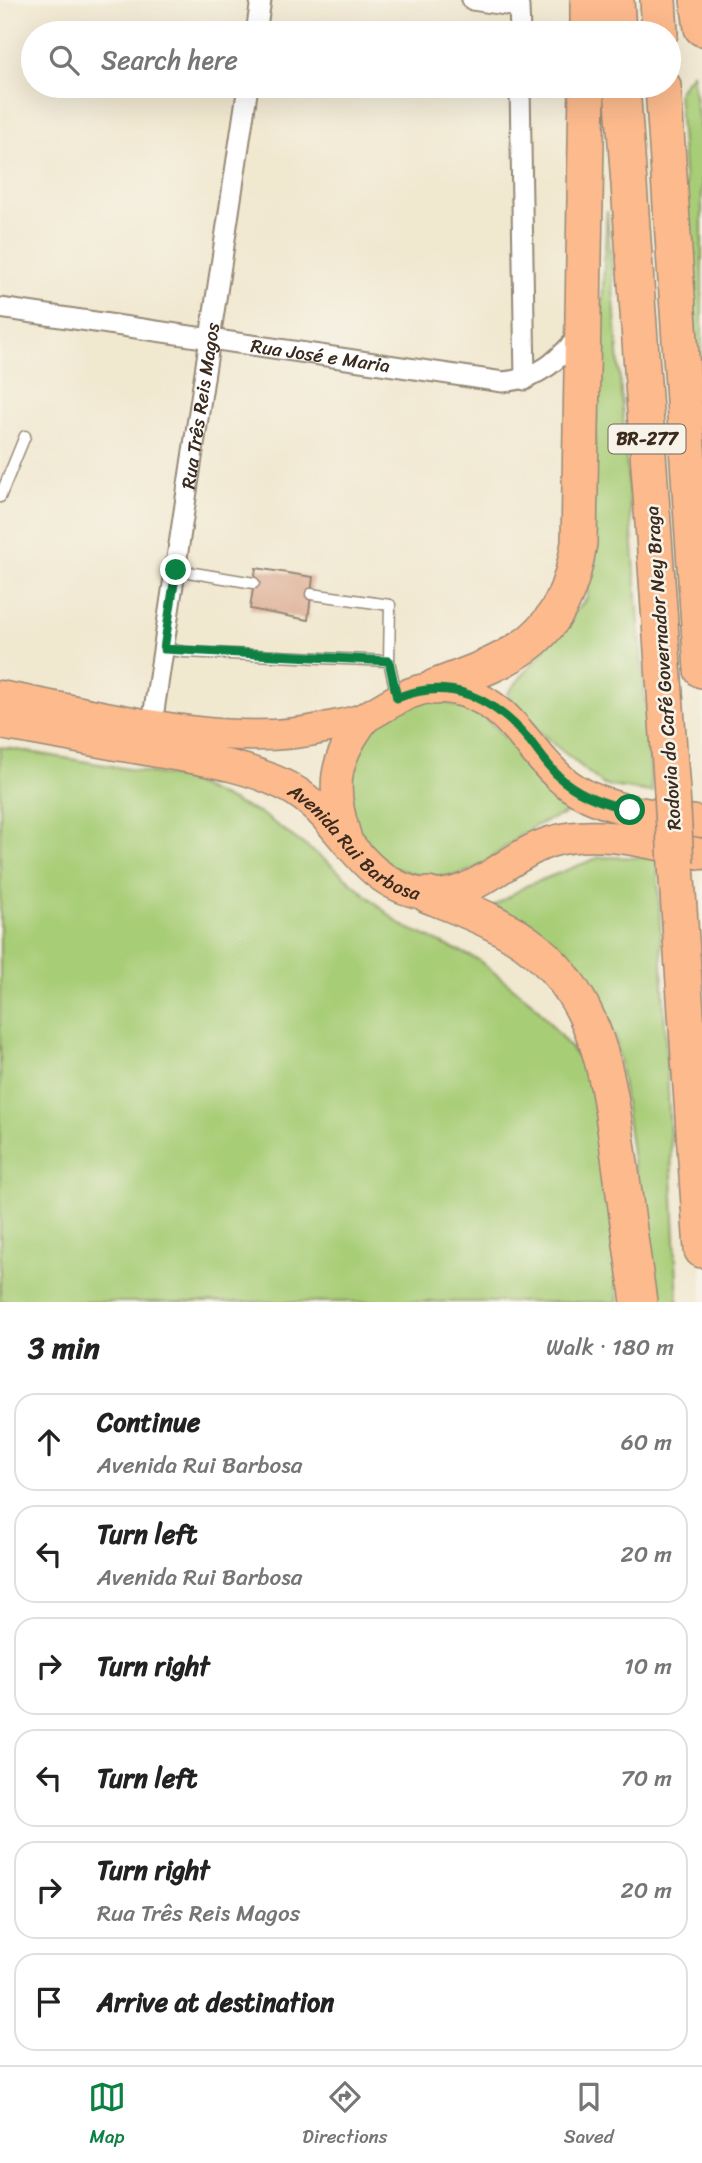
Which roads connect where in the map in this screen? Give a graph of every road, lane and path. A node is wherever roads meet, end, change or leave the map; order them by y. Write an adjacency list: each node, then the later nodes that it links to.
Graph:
1 (261, 0): 7 (street)
2 (472, 0): 8 (street)
3 (589, 0): 9 (highway)
4 (616, 0): 10 (highway)
5 (658, 0): 11 (highway)
6 (698, 0): 12 (highway)
7 (258, 21)
8 (520, 21)
9 (588, 21)
10 (617, 21)
11 (659, 21)
12 (702, 28)
13 (246, 98): 20 (street, Rua Três Reis Magos)
14 (520, 98): 21 (street)
15 (587, 98): 19 (highway)
16 (623, 98): 38 (highway, Rodovia do Café Governador Ney Braga / BR-277, bridge)
17 (664, 98): 29 (highway, Rodovia do Café Governador Ney Braga / BR-277)
18 (0, 307): 20 (street, Rua José e Maria)
19 (583, 332): 21 (street); 30 (highway)
20 (210, 339): 21 (street, Rua José e Maria); 24 (street, Rua Três Reis Magos)
21 (525, 380)
22 (25, 436): 23 (lane)
23 (0, 497)
24 (176, 570): 25 (lane); 27 (street, Rua Três Reis Magos)
25 (254, 583)
26 (311, 594): 28 (lane)
27 (164, 649): 28 (lane); 35 (street, Rua Três Reis Magos)
28 (389, 661): 32 (lane)
29 (702, 670)
30 (435, 687): 32 (main road); 36 (main road)
31 (0, 696): 35 (main road)
32 (397, 698): 33 (main road)
33 (365, 718): 35 (main road); 37 (main road)
34 (0, 723): 37 (main road, Avenida Rui Barbosa)
35 (152, 724)
36 (702, 822)
37 (347, 842): 39 (main road, Avenida Rui Barbosa)
38 (689, 859): 39 (main road, Avenida Rui Barbosa); 40 (highway, Rodovia do Café Governador Ney Braga / BR-277)
39 (428, 895): 41 (highway)
40 (702, 1250)
41 (639, 1302)

